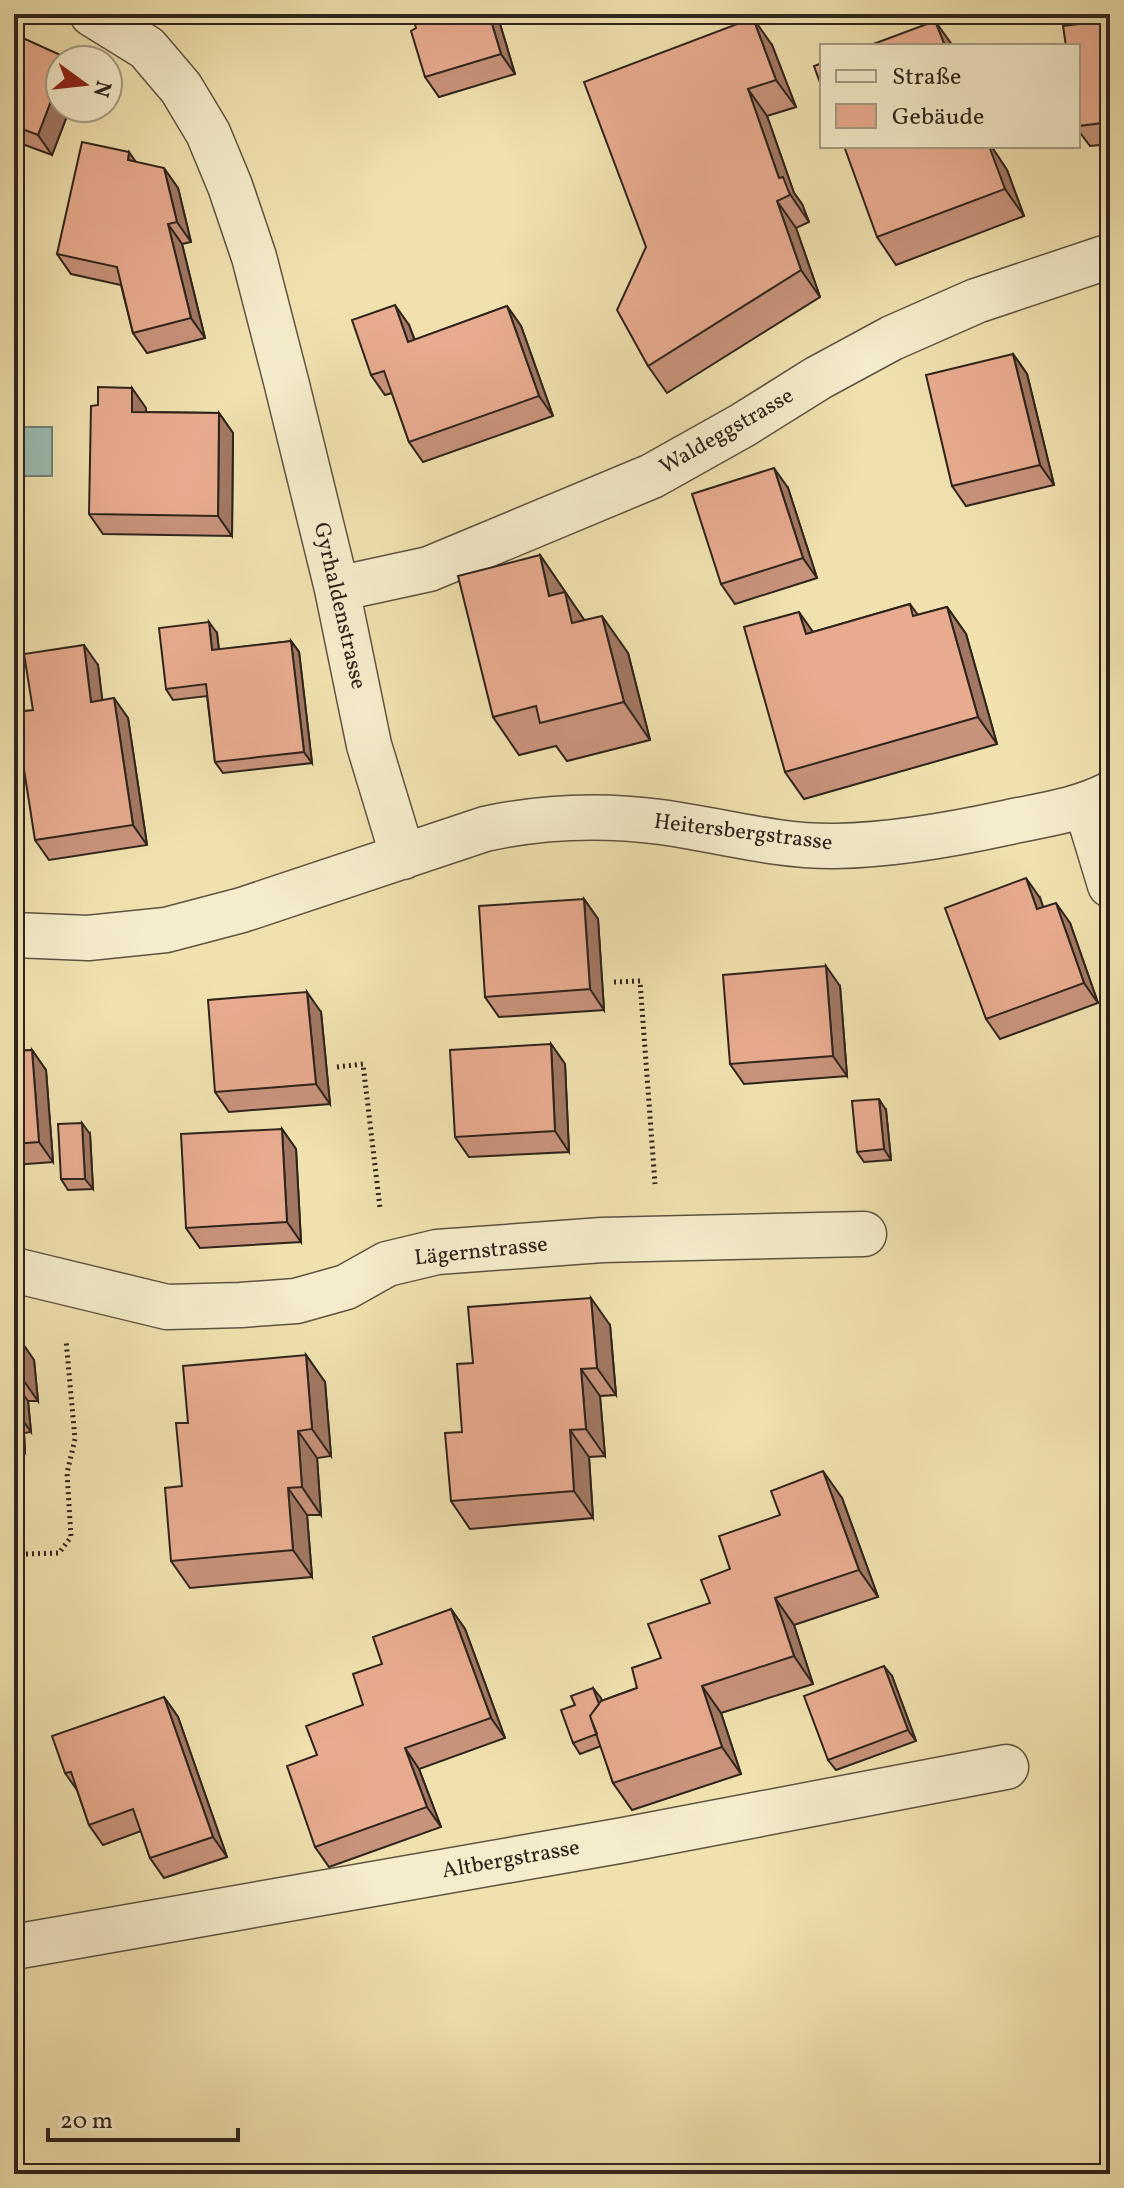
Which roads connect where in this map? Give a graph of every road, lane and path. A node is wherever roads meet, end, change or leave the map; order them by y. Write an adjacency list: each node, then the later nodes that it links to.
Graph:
1 (92, 14): 3 (street, Gyrhaldenstrasse)
2 (1110, 256): 3 (street, Waldeggstrasse)
3 (337, 589): 5 (street, Gyrhaldenstrasse)
4 (1098, 800): 5 (street, Heitersbergstrasse); 6 (street, Heitersbergstrasse)
5 (403, 857): 7 (street)
6 (1110, 885)
7 (14, 935)
8 (614, 982): 10 (path)
9 (337, 1067): 11 (path)
10 (655, 1162)
11 (378, 1192)
12 (864, 1234): 14 (street, Lägernstrasse)
13 (14, 1270): 14 (street, Lägernstrasse)
14 (66, 1283): 15 (path)
15 (26, 1554)
16 (1006, 1767): 17 (street, Altbergstrasse)
17 (14, 1947)

